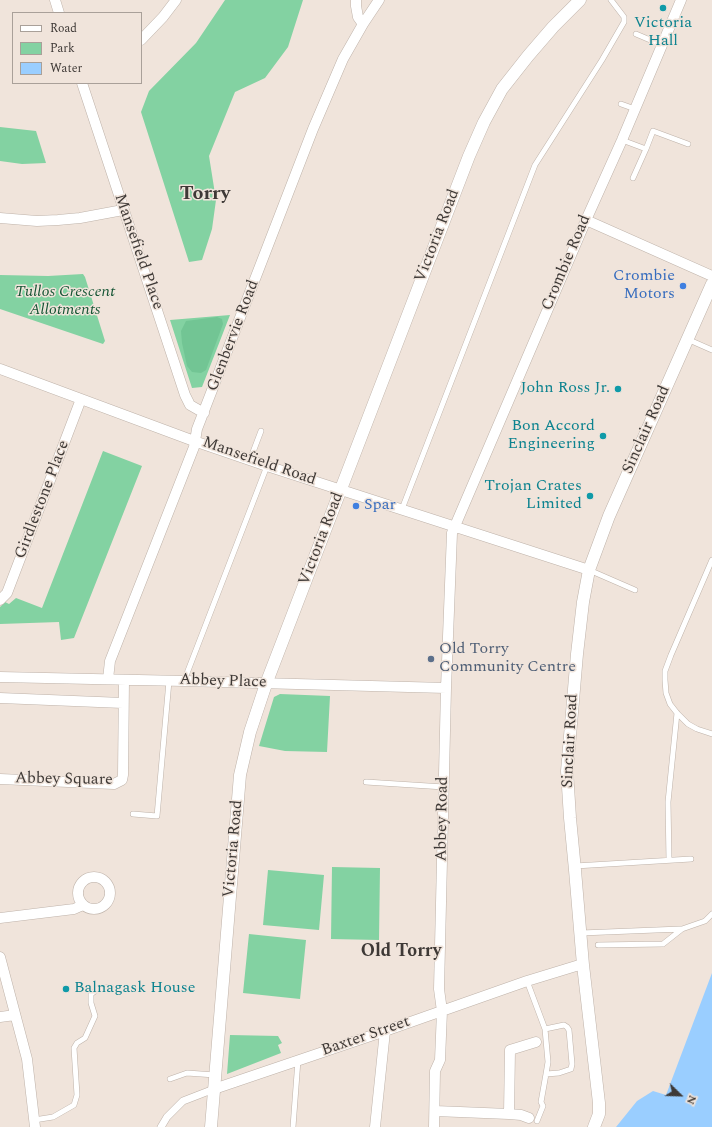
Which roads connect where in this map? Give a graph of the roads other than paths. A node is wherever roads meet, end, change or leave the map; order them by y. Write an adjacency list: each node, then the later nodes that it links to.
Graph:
1 (55, 0): 8 (street)
2 (176, 0): 11 (street)
3 (356, 0): 9 (street)
4 (379, 0): 9 (street, Glenbervie Road)
5 (580, 0): 34 (street, Victoria Road)
6 (611, 0): 35 (lane)
7 (681, 0): 12 (street, Crombie Road)
8 (60, 12)
9 (363, 24): 29 (street, Glenbervie Road)
10 (636, 34): 12 (lane)
11 (142, 39)
12 (662, 46): 15 (street, Crombie Road)
13 (82, 84): 20 (street, Mansefield Place)
14 (621, 104): 15 (lane)
15 (635, 109): 16 (street, Crombie Road)
16 (622, 140): 18 (lane); 22 (street, Crombie Road)
17 (688, 144): 18 (lane)
18 (646, 149): 19 (lane)
19 (634, 178)
20 (123, 210): 21 (street); 29 (street, Mansefield Place)
21 (0, 218)
22 (586, 220): 23 (street); 36 (street, Crombie Road)
23 (712, 276)
24 (712, 284): 25 (street, Sinclair Road)
25 (687, 339): 26 (lane); 38 (street, Sinclair Road)
26 (712, 350)
27 (0, 369): 28 (street, Mansefield Road)
28 (82, 398): 31 (street, Mansefield Road); 40 (street, Girdlestone Place)
29 (204, 413): 31 (street, Glenbervie Road)
30 (261, 431): 32 (lane)
31 (194, 441): 32 (street, Mansefield Road); 42 (street, Glenbervie Road)
32 (250, 460): 33 (street, Mansefield Road)
33 (267, 466): 34 (street, Mansefield Road); 45 (lane)
34 (341, 489): 35 (street, Mansefield Road); 46 (street, Victoria Road)
35 (402, 509): 36 (street, Mansefield Road)
36 (454, 526): 38 (street, Mansefield Road); 47 (street, Abbey Road)
37 (712, 560): 50 (lane)
38 (589, 570): 39 (lane); 58 (street, Sinclair Road)
39 (635, 590)
40 (0, 600)
41 (0, 677): 42 (street, Abbey Place)
42 (108, 679): 43 (street, Abbey Place)
43 (124, 680): 44 (street, Abbey Place); 49 (street, Abbey Square)
44 (169, 681): 45 (street, Abbey Place); 55 (lane)
45 (184, 681): 46 (street, Abbey Place)
46 (266, 684): 47 (street, Abbey Place); 77 (street, Victoria Road)
47 (446, 688): 54 (street, Abbey Road)
48 (0, 698): 49 (street)
49 (123, 703): 52 (street, Abbey Square)
50 (677, 713): 51 (lane); 57 (lane)
51 (712, 734)
52 (0, 779)
53 (366, 782): 54 (lane)
54 (444, 787): 69 (street, Abbey Road)
55 (132, 814)
56 (691, 859): 57 (lane)
57 (670, 860): 58 (lane)
58 (575, 866): 63 (street, Sinclair Road)
59 (83, 905): 60 (street)
60 (1, 914)
61 (712, 914): 62 (lane)
62 (682, 929): 63 (lane); 64 (lane)
63 (580, 933): 66 (street, Sinclair Road)
64 (598, 946)
65 (0, 957): 70 (street)
66 (583, 965): 67 (street, Baxter Street); 89 (street, Sinclair Road)
67 (527, 981): 69 (street, Baxter Street); 72 (lane)
68 (111, 987): 83 (lane)
69 (442, 1011): 73 (street, Baxter Street); 80 (street, Abbey Road)
70 (15, 1015): 71 (street); 83 (street)
71 (0, 1017)
72 (545, 1029): 76 (lane); 76 (lane)
73 (385, 1031): 75 (street, Baxter Street); 87 (street)
74 (536, 1042): 81 (street)
75 (298, 1060): 79 (street, Baxter Street); 86 (lane)
76 (546, 1074): 82 (lane)
77 (216, 1075): 78 (lane); 79 (street, Victoria Road)
78 (170, 1079)
79 (214, 1088): 84 (street, Baxter Street); 85 (street, Victoria Road)
80 (435, 1111): 81 (street); 88 (street, Abbey Road)
81 (509, 1114): 82 (street)
82 (533, 1120)
83 (34, 1123)
84 (161, 1127)
85 (211, 1127)
86 (293, 1127)
87 (375, 1127)
88 (434, 1127)
89 (594, 1127)

